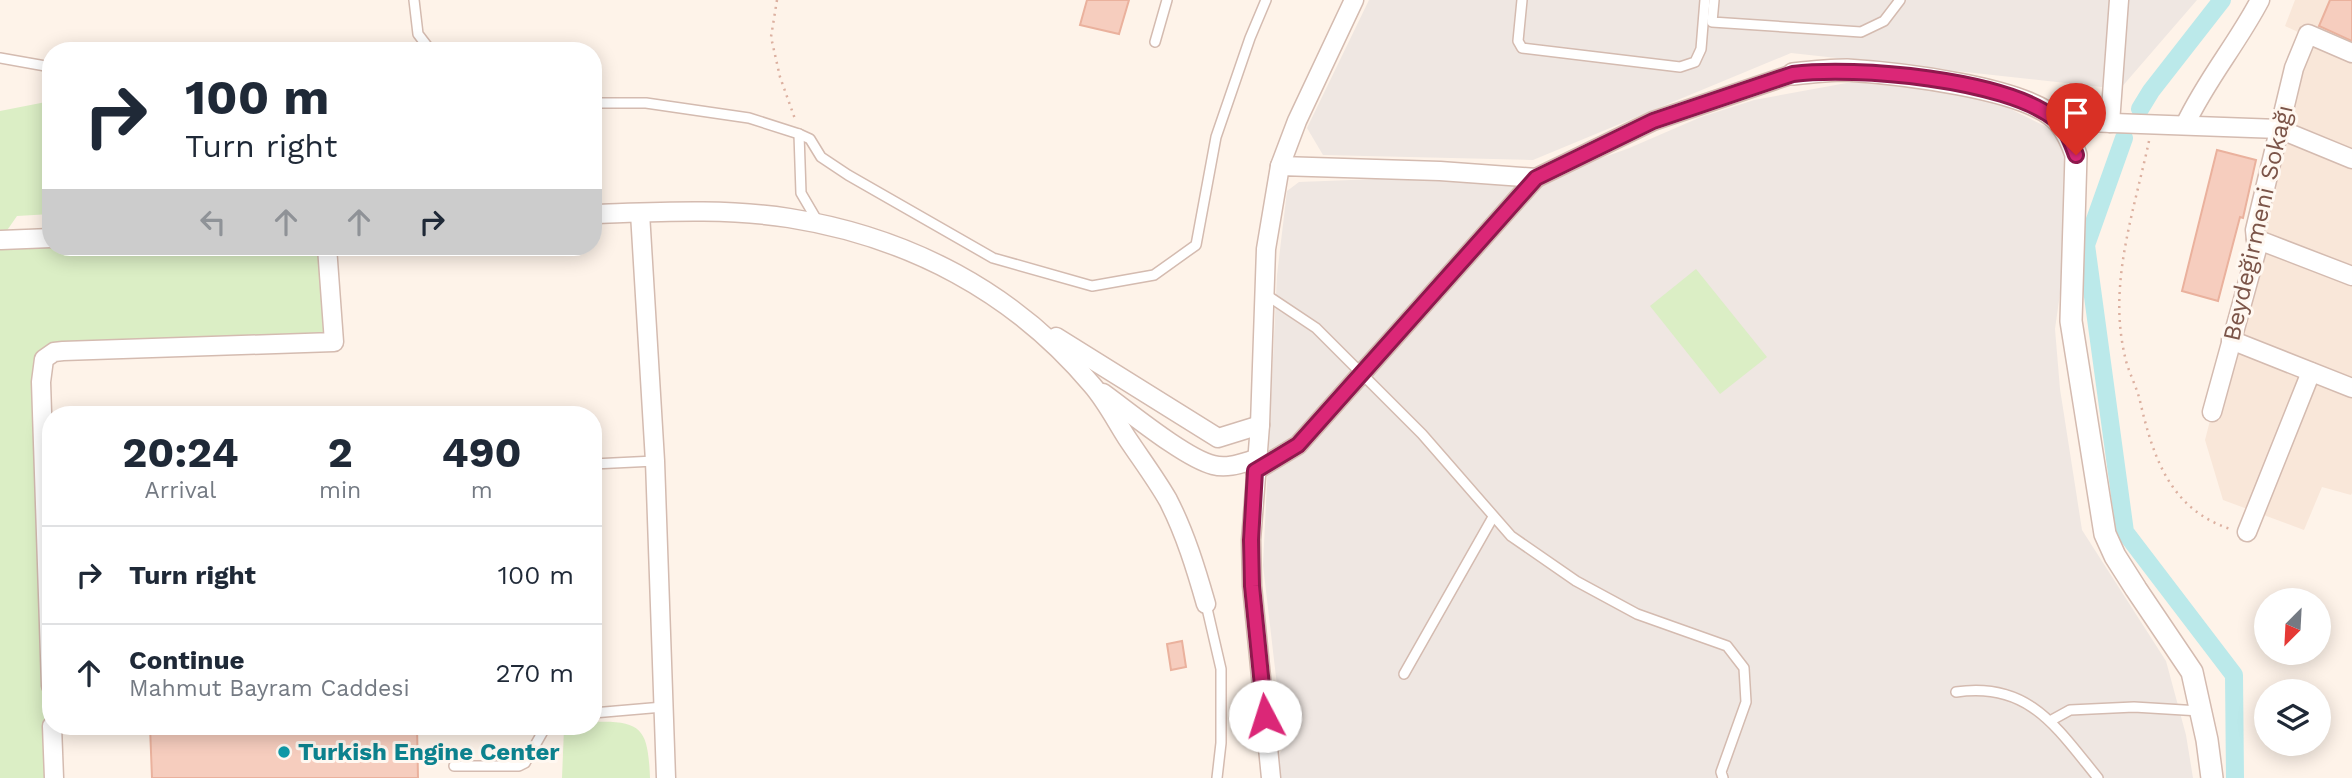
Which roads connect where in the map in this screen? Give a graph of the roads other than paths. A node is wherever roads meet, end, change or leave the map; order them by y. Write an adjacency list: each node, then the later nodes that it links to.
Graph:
1 (414, 0): 11 (lane)
2 (1167, 0): 12 (lane)
3 (1266, 0): 22 (lane)
4 (1354, 0): 24 (street)
5 (1522, 0): 6 (lane)
6 (1705, 0)
7 (1714, 0): 8 (lane)
8 (1900, 0)
9 (2119, 0): 19 (street)
10 (2260, 0): 20 (street)
11 (424, 42)
12 (1155, 42)
13 (2352, 53): 21 (street, Beydeğirmeni Sokağı)
14 (0, 58): 15 (lane)
15 (42, 65)
16 (1793, 74): 18 (street); 25 (street)
17 (602, 103): 22 (lane)
18 (2058, 121): 19 (street); 53 (street)
19 (2110, 123): 20 (street)
20 (2185, 125): 21 (street)
21 (2279, 129): 23 (street); 30 (street, Beydeğirmeni Sokağı)
22 (799, 134): 28 (lane)
23 (2352, 159)
24 (1280, 166): 25 (street); 34 (street)
25 (1536, 178): 38 (street)
26 (640, 213): 27 (street); 28 (street); 44 (street)
27 (602, 214)
28 (819, 224): 35 (street)
29 (42, 238): 31 (street)
30 (2256, 239): 33 (street); 36 (street, Beydeğirmeni Sokağı)
31 (1, 240)
32 (328, 256): 41 (street)
33 (2352, 276)
34 (1264, 294): 38 (lane); 43 (street)
35 (1025, 318): 39 (street); 43 (street)
36 (2231, 340): 37 (street); 42 (street, Beydeğirmeni Sokağı)
37 (2311, 372): 40 (street); 48 (street)
38 (1361, 373): 46 (street); 47 (lane)
39 (1094, 387): 46 (street); 49 (street)
40 (2352, 388)
41 (43, 406)
42 (2211, 412)
43 (1260, 425): 46 (street)
44 (655, 461): 45 (lane); 52 (street)
45 (602, 464)
46 (1255, 465): 62 (street)
47 (1493, 517): 50 (lane); 63 (lane)
48 (2247, 532)
49 (1206, 604): 61 (lane)
50 (1404, 674)
51 (1956, 692): 55 (lane)
52 (663, 707): 54 (lane); 60 (street)
53 (2202, 711): 55 (lane); 65 (street)
54 (602, 712)
55 (2050, 721): 64 (lane)
56 (52, 735): 59 (street)
57 (541, 735): 58 (lane)
58 (454, 766)
59 (54, 778)
60 (666, 778)
61 (1217, 778)
62 (1270, 778)
63 (1723, 778)
64 (2098, 778)
65 (2212, 778)

